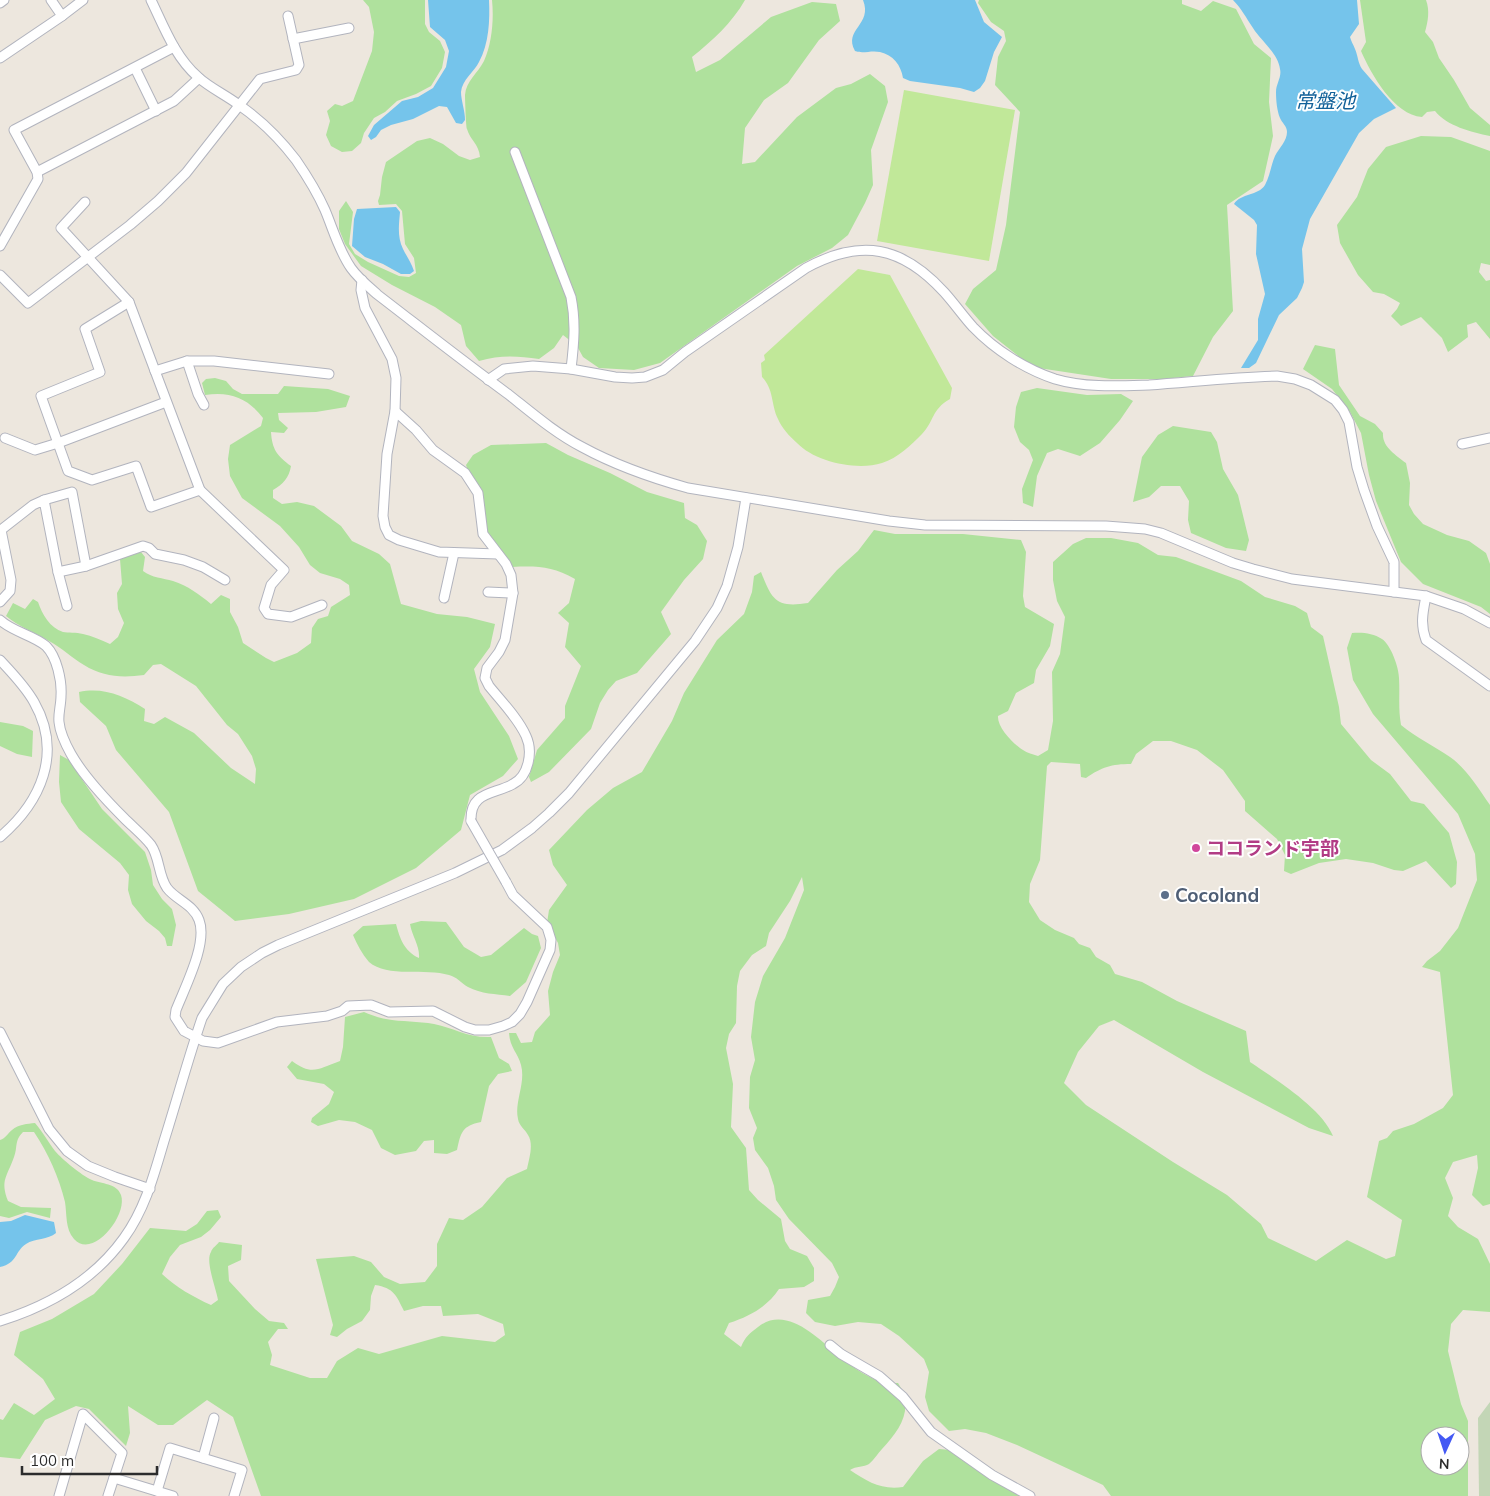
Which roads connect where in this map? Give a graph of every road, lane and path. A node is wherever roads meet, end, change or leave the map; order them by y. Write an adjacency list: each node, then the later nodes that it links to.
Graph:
1 (4, 0): 5 (street)
2 (51, 0): 6 (street)
3 (83, 0): 6 (street)
4 (151, 0): 10 (street)
5 (0, 3)
6 (62, 16): 11 (street)
7 (288, 16): 9 (street)
8 (349, 28): 9 (street)
9 (293, 39): 14 (street)
10 (174, 47): 12 (street); 13 (street)
11 (0, 58)
12 (135, 68): 15 (street); 17 (street)
13 (199, 78): 14 (street); 15 (street)
14 (240, 105): 20 (street); 22 (street)
15 (156, 111): 17 (street)
16 (515, 152): 25 (street)
17 (37, 172): 19 (street)
18 (85, 202): 20 (street)
19 (0, 246)
20 (88, 257): 21 (street); 23 (street)
21 (0, 275)
22 (362, 280): 28 (street); 31 (street)
23 (129, 302): 26 (street); 34 (street)
24 (187, 361): 26 (street); 27 (street); 30 (street)
25 (571, 369): 28 (street); 45 (street)
26 (155, 371): 29 (street)
27 (329, 374)
28 (488, 380): 37 (street)
29 (166, 402): 34 (street); 36 (street)
30 (204, 405)
31 (396, 411): 39 (street); 40 (street)
32 (5, 438): 34 (street)
33 (1490, 438): 35 (street)
34 (58, 443): 36 (street)
35 (1462, 444)
36 (200, 490): 51 (street)
37 (746, 498): 45 (street); 58 (street)
38 (44, 500): 41 (street); 42 (street); 49 (street)
39 (454, 553): 40 (street); 48 (street)
40 (498, 554): 46 (street)
41 (86, 566): 42 (street); 43 (street)
42 (58, 572): 50 (street)
43 (225, 580)
44 (488, 592): 46 (street)
45 (1394, 592): 47 (street)
46 (513, 593): 58 (street, bridge)
47 (1426, 596): 53 (street); 55 (street)
48 (444, 598)
49 (0, 602)
50 (67, 606)
51 (322, 606)
52 (0, 620): 58 (street)
53 (1490, 623)
54 (0, 660): 56 (street)
55 (1490, 686)
56 (0, 837)
57 (0, 1032): 59 (street)
58 (196, 1038): 59 (street)
59 (150, 1189): 60 (street)
60 (0, 1321)
61 (830, 1345): 70 (street)
62 (214, 1418): 63 (street)
63 (203, 1458): 65 (street); 69 (street)
64 (114, 1478): 65 (street); 66 (street); 67 (street)
65 (157, 1491): 68 (street)
66 (59, 1496)
67 (108, 1496)
68 (173, 1496)
69 (234, 1496)
70 (1030, 1496)

